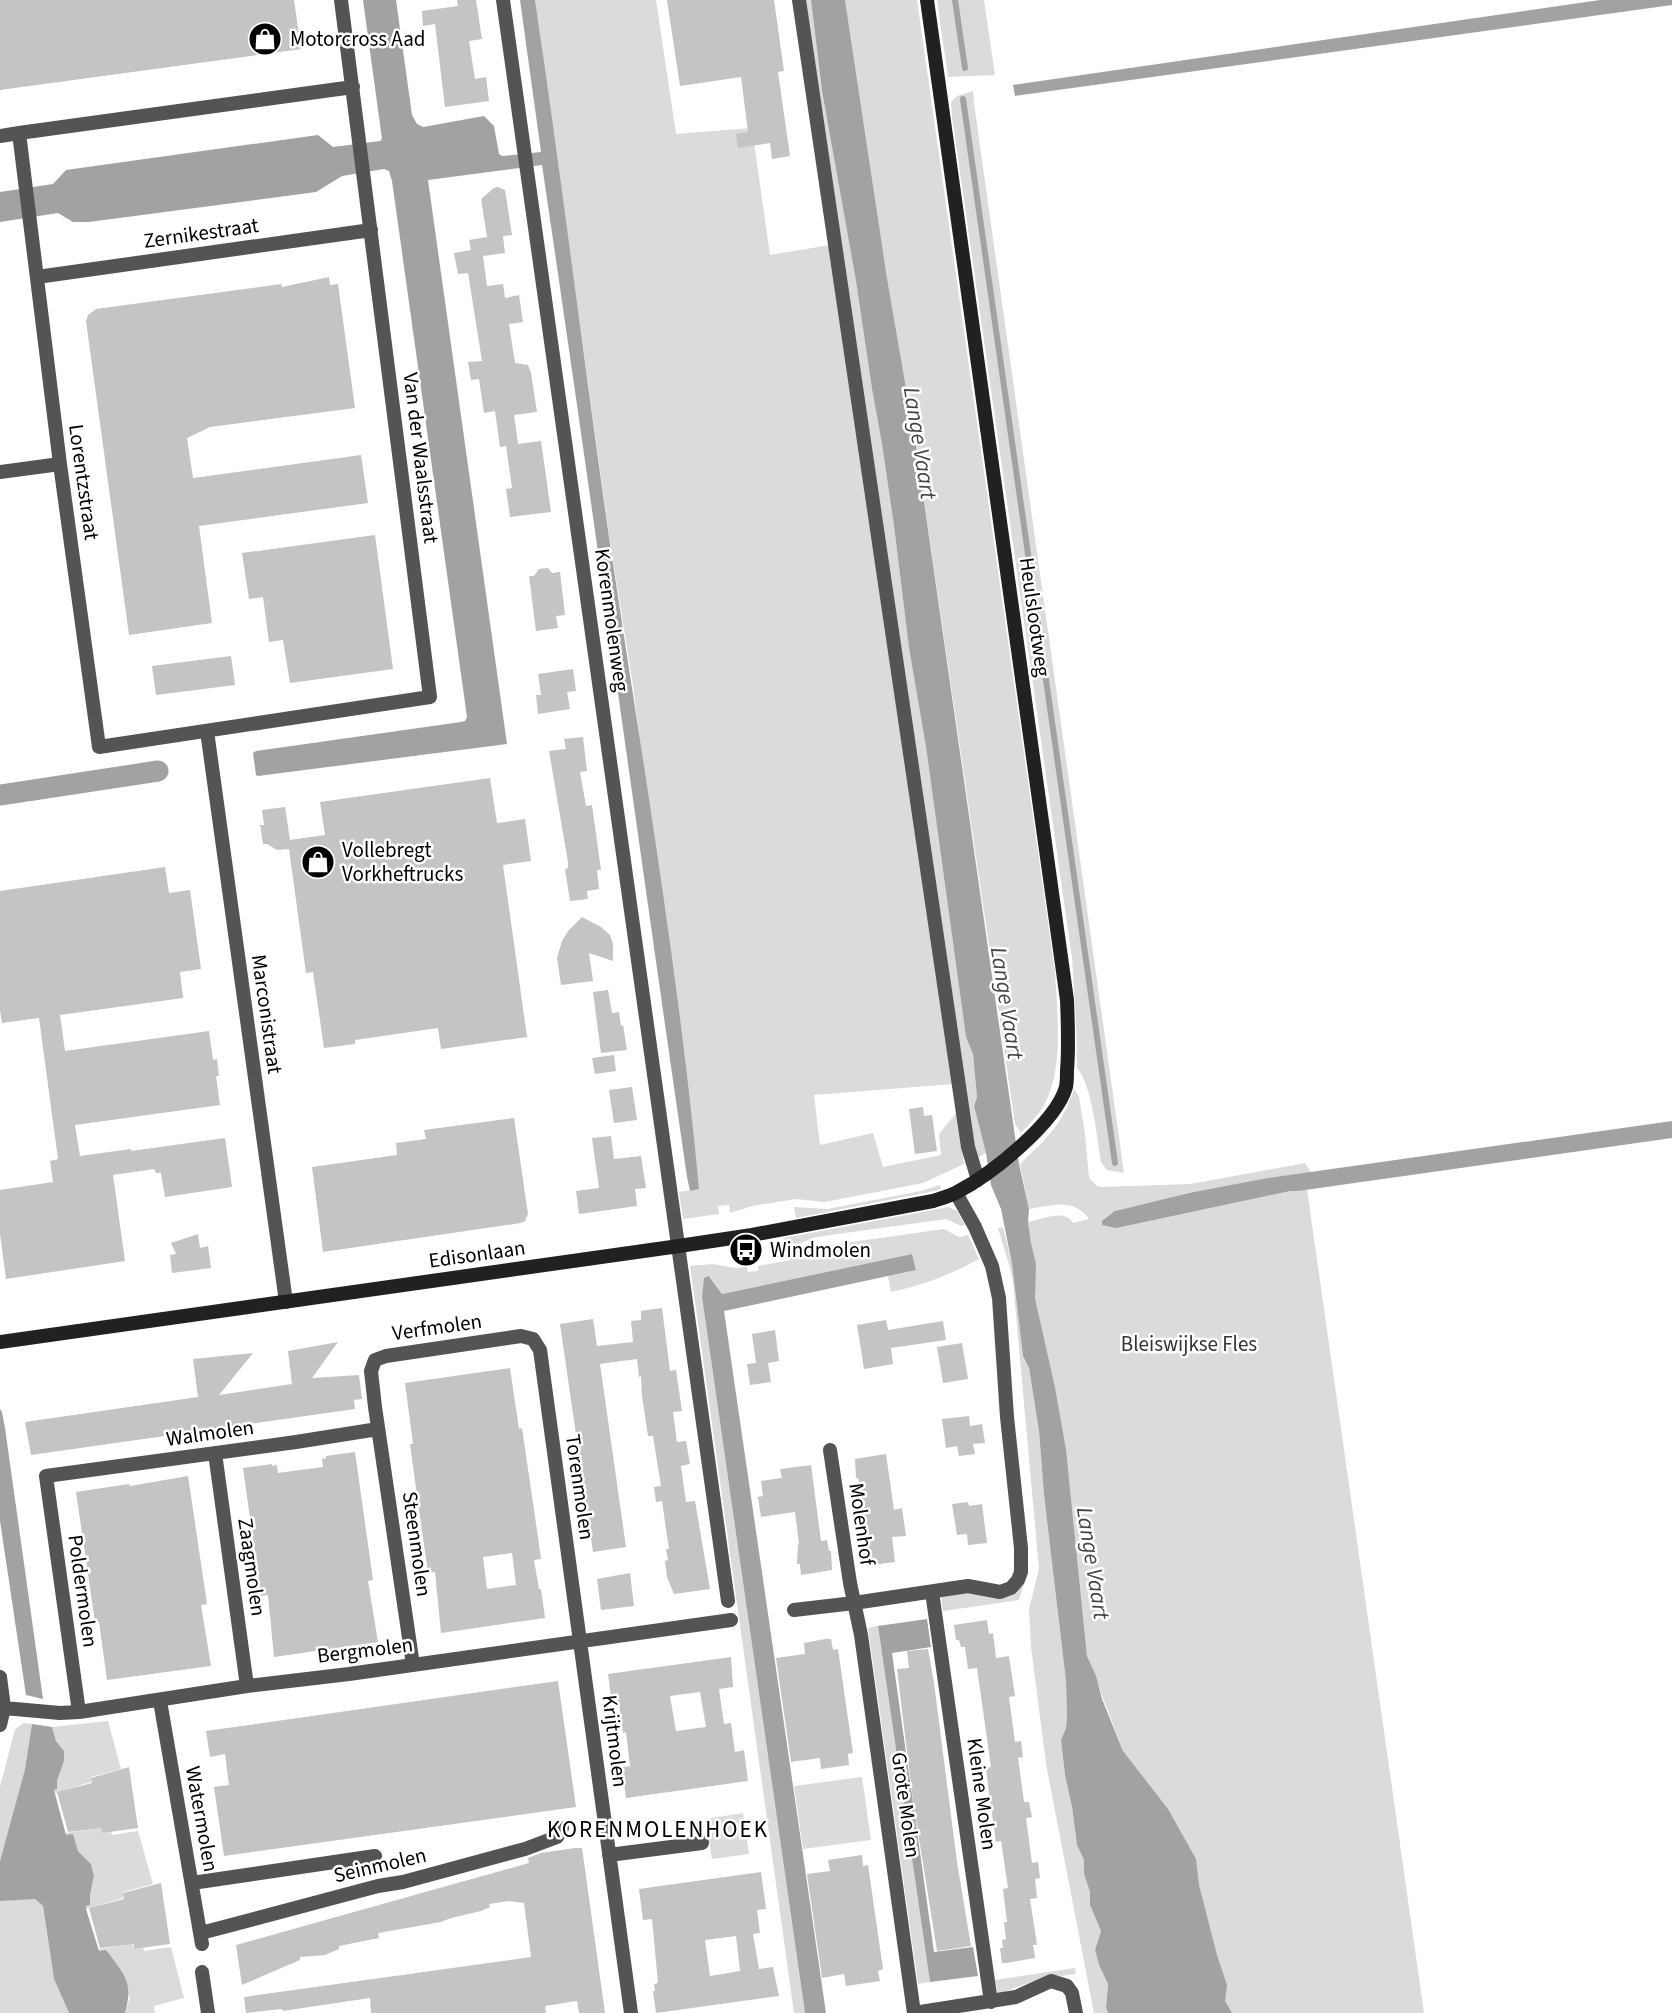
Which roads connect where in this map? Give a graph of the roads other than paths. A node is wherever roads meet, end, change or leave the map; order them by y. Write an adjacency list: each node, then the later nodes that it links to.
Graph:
1 (341, 0): 5 (street, Van der Waalsstraat)
2 (503, 0): 15 (street, Korenmolenweg)
3 (799, 0): 13 (street)
4 (927, 0): 13 (street, Heulslootweg)
5 (353, 87): 6 (street); 8 (street, Van der Waalsstraat)
6 (19, 133): 7 (street); 9 (street, Lorentzstraat)
7 (0, 136)
8 (371, 230): 9 (street, Zernikestraat); 12 (street, Van der Waalsstraat)
9 (37, 277): 10 (street, Lorentzstraat)
10 (60, 464): 11 (street); 12 (street, Lorentzstraat)
11 (0, 472)
12 (207, 731): 16 (street, Marconistraat)
13 (978, 1180): 14 (street, Heulslootweg)
14 (956, 1193): 15 (street, Edisonlaan); 23 (street)
15 (679, 1246): 16 (street, Edisonlaan); 24 (street)
16 (285, 1302): 18 (street, Edisonlaan)
17 (533, 1339): 19 (street, Verfmolen); 28 (street, Torenmolen)
18 (0, 1342)
19 (378, 1429): 21 (street, Walmolen); 29 (street, Steenmolen)
20 (830, 1450): 25 (street, Molenhof)
21 (215, 1453): 22 (street, Walmolen); 31 (street, Zaagmolen)
22 (46, 1476): 34 (street, Poldermolen)
23 (932, 1592): 25 (street); 43 (street, Kleine Molen)
24 (728, 1601)
25 (854, 1604): 26 (street); 46 (street, Grote Molen)
26 (794, 1610)
27 (731, 1620): 28 (street, Bergmolen)
28 (581, 1642): 29 (street, Bergmolen); 38 (street, Krijtmolen)
29 (413, 1665): 31 (street, Bergmolen)
30 (0, 1676): 33 (street)
31 (247, 1686): 32 (street, Bergmolen)
32 (160, 1700): 34 (street, Bergmolen); 40 (street, Watermolen)
33 (4, 1708): 34 (street, Bergmolen); 35 (street)
34 (79, 1712)
35 (0, 1725)
36 (562, 1828): 41 (street, Seinmolen)
37 (702, 1843): 38 (street)
38 (609, 1855): 45 (street, Krijtmolen)
39 (375, 1856): 40 (street, Seinmolen)
40 (192, 1883): 41 (street, Watermolen)
41 (201, 1938)
42 (202, 1972): 44 (street)
43 (991, 2002): 46 (street); 47 (street)
44 (208, 2013)
45 (631, 2013)
46 (914, 2013)
47 (1076, 2013)

